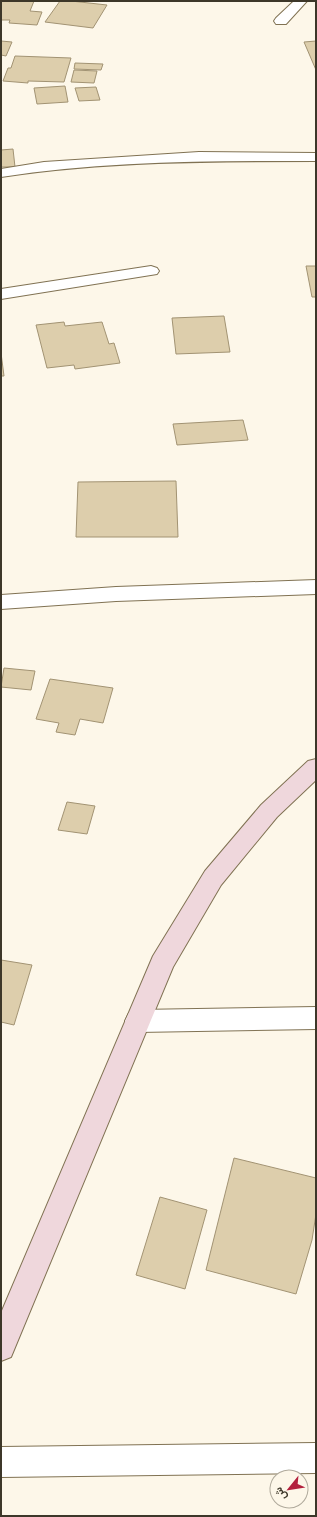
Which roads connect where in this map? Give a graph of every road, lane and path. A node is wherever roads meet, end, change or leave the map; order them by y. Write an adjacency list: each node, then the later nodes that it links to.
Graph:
1 (301, 1): 2 (street)
2 (280, 21)
3 (316, 157): 4 (street)
4 (1, 173)
5 (151, 271): 6 (street)
6 (1, 294)
7 (316, 587): 8 (street)
8 (1, 602)
9 (316, 767): 11 (main road)
10 (316, 1018): 11 (street)
11 (138, 1021): 12 (main road)
12 (1, 1347)
13 (316, 1458): 14 (street)
14 (1, 1462)

